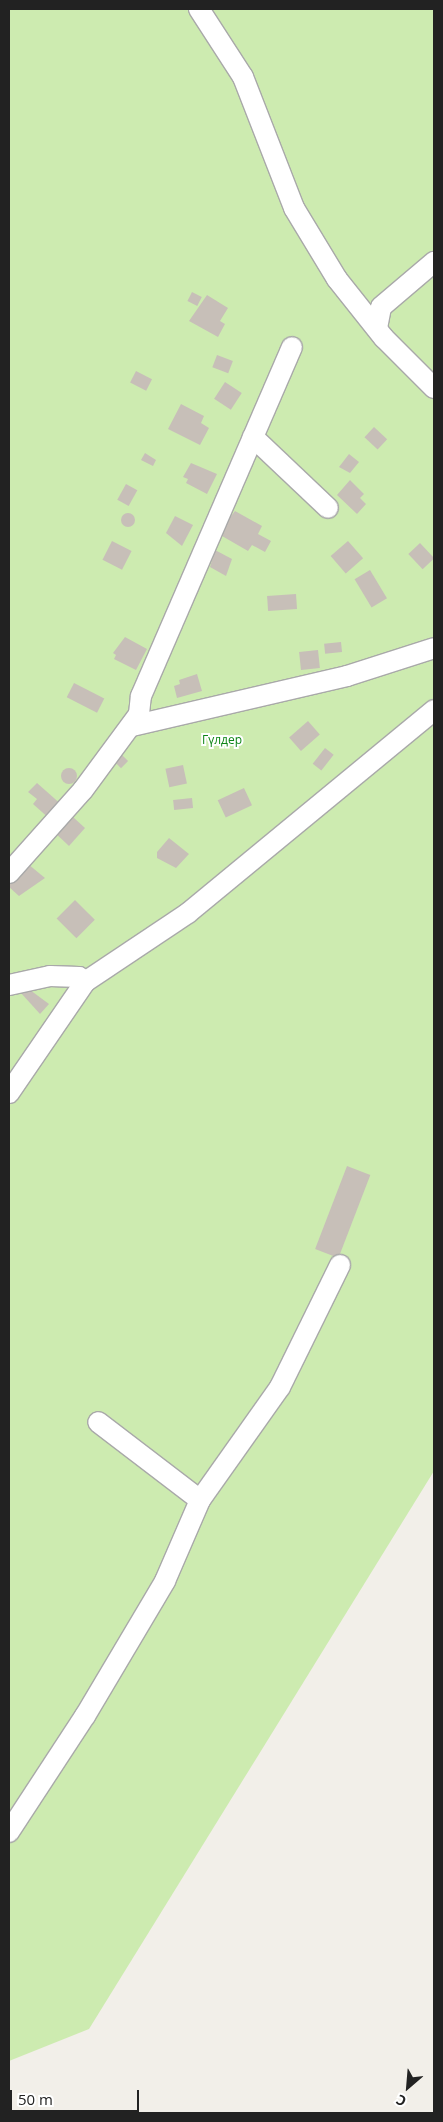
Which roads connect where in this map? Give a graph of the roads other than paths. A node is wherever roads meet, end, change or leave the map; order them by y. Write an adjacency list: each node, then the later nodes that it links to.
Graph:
1 (199, 9): 3 (street)
2 (434, 262): 3 (street)
3 (376, 328): 5 (street)
4 (292, 347): 6 (street)
5 (434, 388)
6 (253, 437): 7 (street); 10 (street)
7 (328, 508)
8 (434, 648): 10 (street)
9 (434, 710): 12 (street)
10 (132, 726): 11 (street)
11 (9, 873)
12 (85, 982): 13 (street); 14 (street)
13 (9, 984)
14 (9, 1093)
15 (340, 1265): 17 (street)
16 (98, 1422): 17 (street)
17 (200, 1500): 18 (street)
18 (9, 1832)

